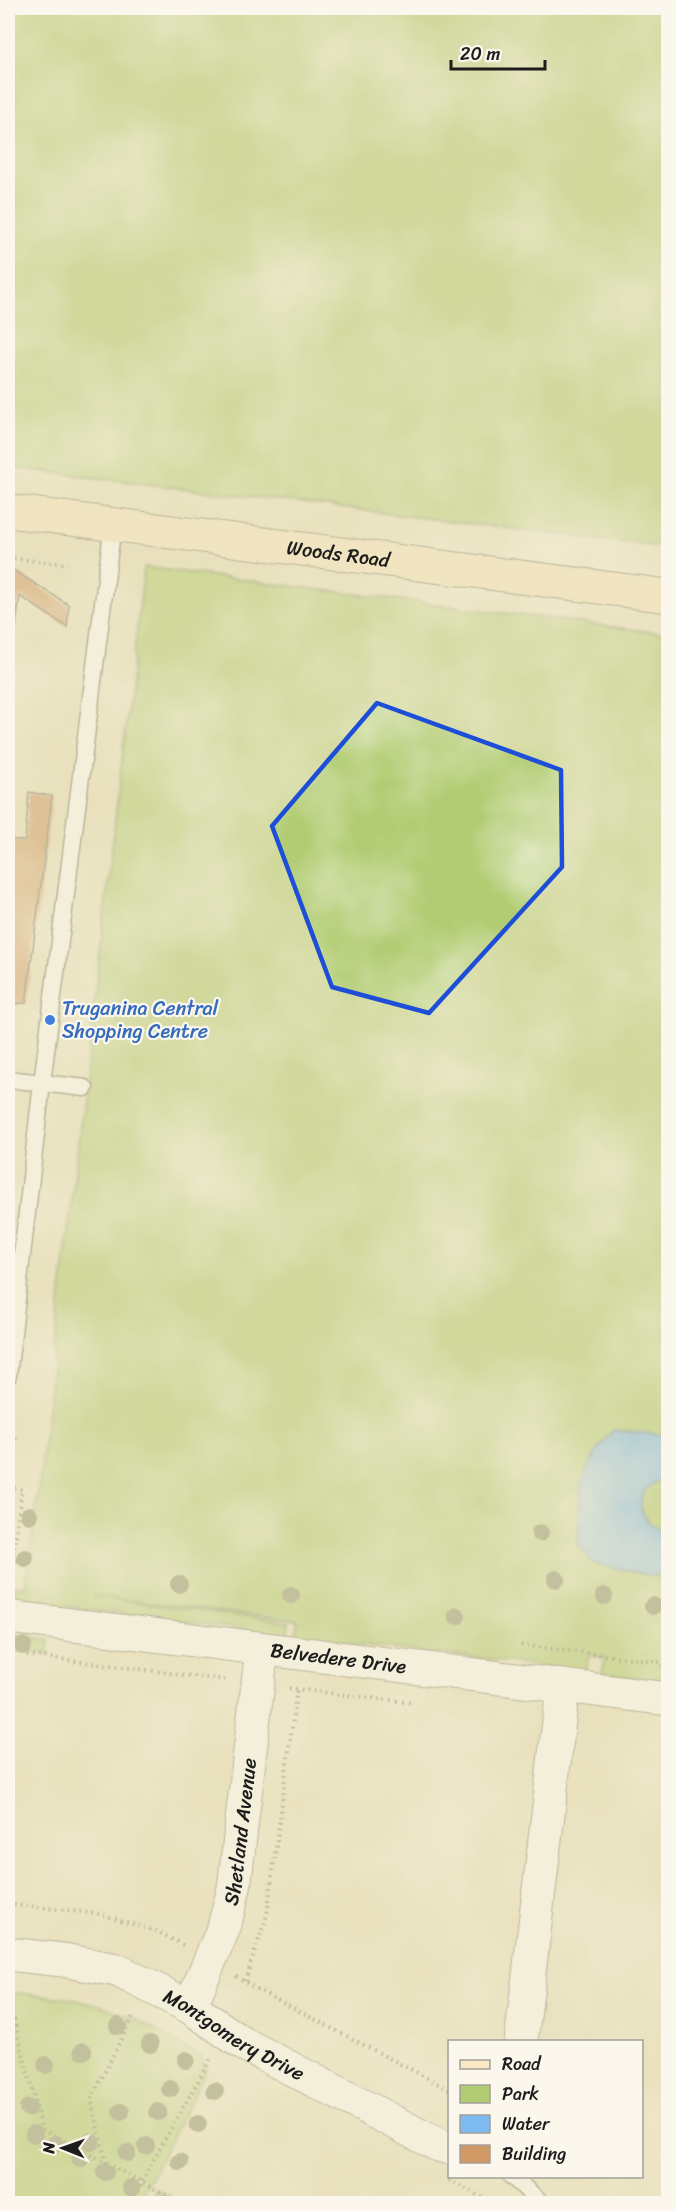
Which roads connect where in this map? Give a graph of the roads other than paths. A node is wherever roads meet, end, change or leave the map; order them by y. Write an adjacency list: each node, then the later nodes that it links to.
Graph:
1 (8, 511): 2 (street, Woods Road)
2 (113, 524): 3 (street, Woods Road); 5 (lane)
3 (669, 596)
4 (8, 1079): 5 (lane)
5 (42, 1083): 6 (lane); 7 (lane)
6 (85, 1088)
7 (8, 1376)
8 (8, 1601): 9 (street, Belvedere Drive)
9 (262, 1649): 10 (street, Belvedere Drive); 13 (street, Shetland Avenue)
10 (563, 1687): 11 (street, Belvedere Drive); 14 (street)
11 (669, 1699)
12 (8, 1954): 13 (street, Montgomery Drive)
13 (190, 2007): 15 (street, Montgomery Drive)
14 (521, 2040)
15 (448, 2148)
16 (513, 2178): 17 (lane)
17 (543, 2204)

